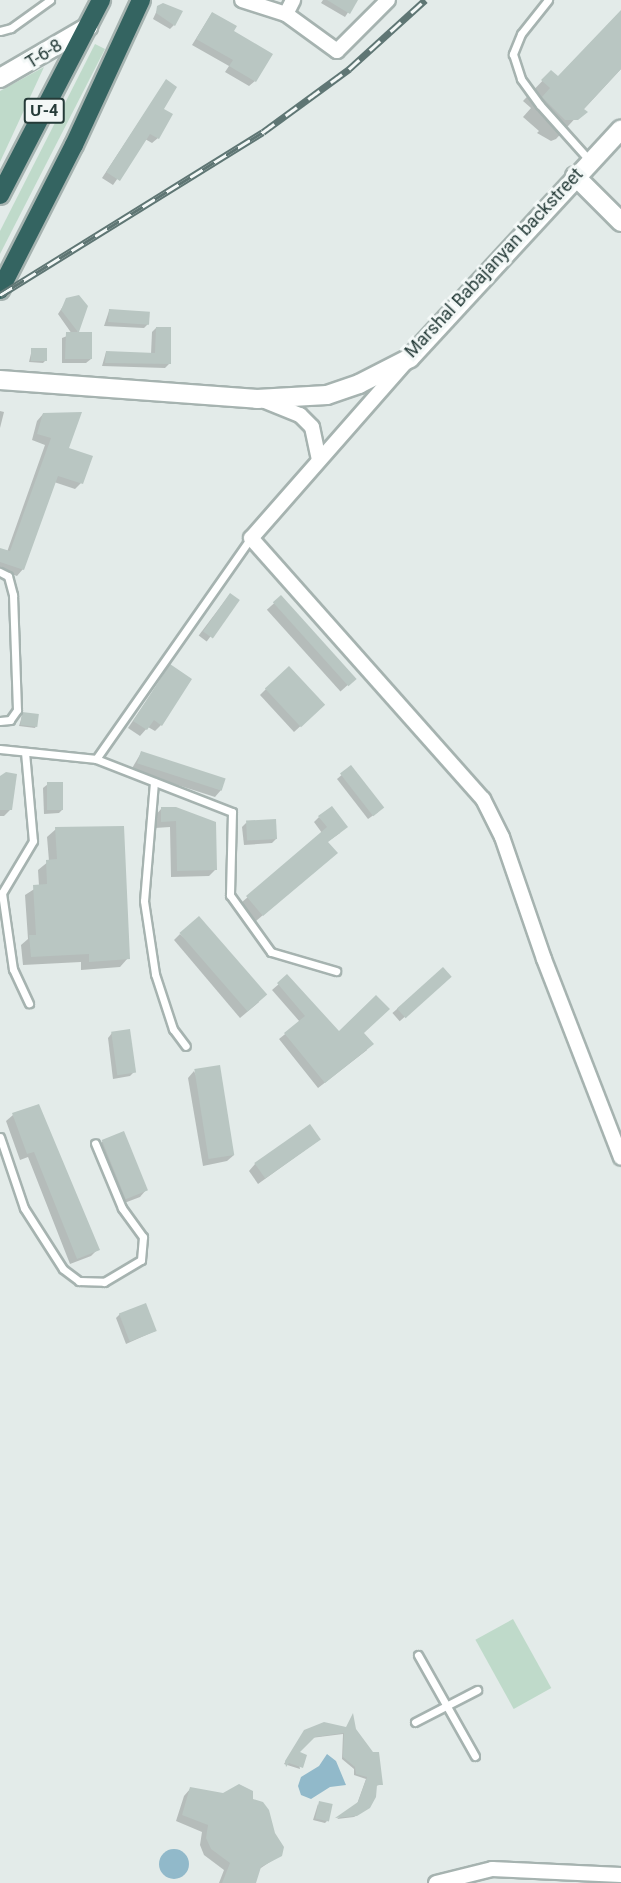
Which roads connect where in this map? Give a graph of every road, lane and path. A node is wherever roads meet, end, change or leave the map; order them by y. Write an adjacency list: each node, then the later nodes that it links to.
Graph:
1 (50, 0): 10 (lane)
2 (101, 0): 9 (highway, Մ-4)
3 (141, 0): 17 (highway, Մ-4)
4 (242, 0): 8 (street)
5 (293, 0): 8 (street)
6 (388, 0): 8 (street)
7 (548, 0): 13 (lane)
8 (286, 14)
9 (88, 27): 11 (street, T-6-8); 15 (highway, Մ-4)
10 (0, 30)
11 (0, 78)
12 (621, 129): 13 (street, Marshal Babajanyan backstreet)
13 (590, 161): 14 (street, Marshal Babajanyan backstreet)
14 (575, 176): 16 (street); 18 (street, Marshal Babajanyan backstreet)
15 (0, 195)
16 (621, 222)
17 (0, 290)
18 (410, 358): 20 (street, Marshal Babajanyan backstreet); 21 (street)
19 (0, 380): 20 (street, Marshal Babajanyan backstreet)
20 (257, 399): 21 (street)
21 (319, 459): 22 (street)
22 (251, 538): 27 (lane); 34 (street)
23 (0, 572): 24 (lane)
24 (0, 721)
25 (0, 749): 26 (lane)
26 (25, 752): 27 (lane); 30 (lane)
27 (96, 759): 28 (lane)
28 (154, 782): 29 (lane); 31 (lane)
29 (336, 971)
30 (29, 1003)
31 (186, 1046)
32 (0, 1137): 33 (lane)
33 (94, 1143)
34 (621, 1158)
35 (418, 1655): 37 (lane)
36 (477, 1690): 37 (lane)
37 (447, 1706): 38 (lane); 39 (lane)
38 (415, 1722)
39 (474, 1756)
40 (621, 1875): 41 (street)
41 (436, 1883)

